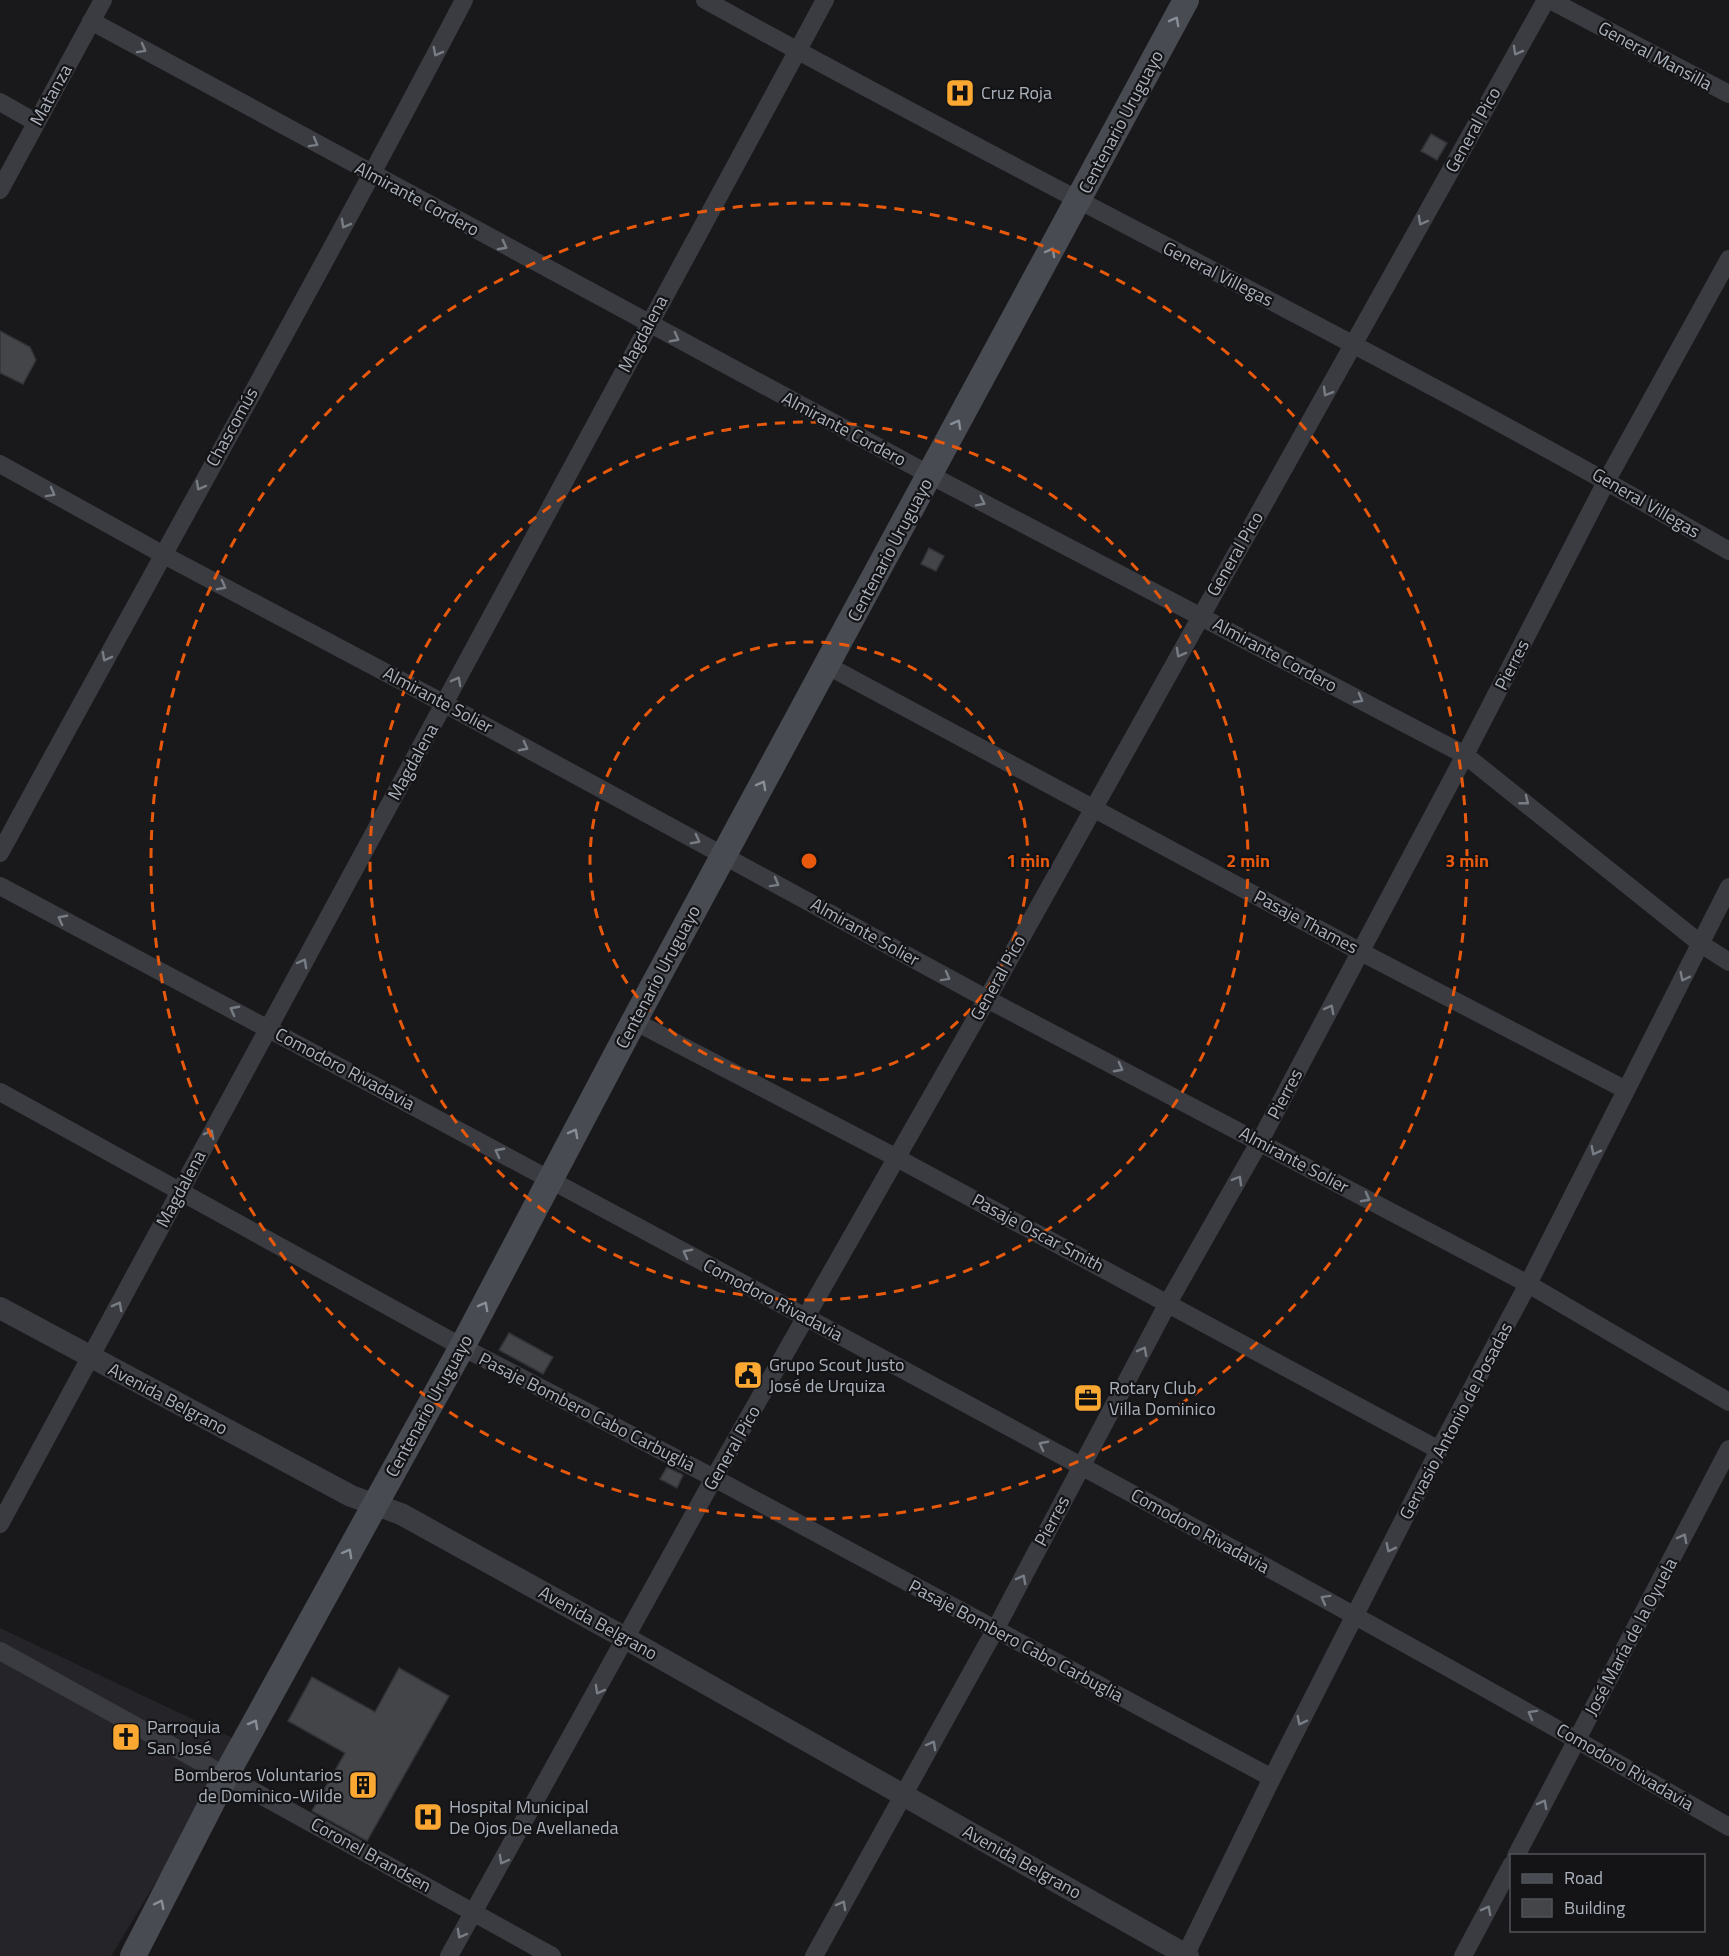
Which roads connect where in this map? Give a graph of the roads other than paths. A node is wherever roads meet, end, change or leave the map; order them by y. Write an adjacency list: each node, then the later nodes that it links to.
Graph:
1 (103, 0): 7 (street, Matanza)
2 (464, 0): 12 (street, Chascomús, one-way to 12)
3 (705, 0): 8 (street, General Villegas)
4 (825, 0): 8 (street, Magdalena)
5 (1186, 0): 14 (main road, Centenario Uruguayo, one-way to 5)
6 (1548, 0): 9 (street, General Mansilla); 17 (street, General Pico, one-way to 17)
7 (91, 21): 11 (street, Matanza); 12 (street, Almirante Cordero, one-way to 12)
8 (798, 51): 14 (street, General Villegas); 16 (street, Magdalena)
9 (1729, 94)
10 (0, 102): 11 (street)
11 (36, 122): 13 (street, Matanza)
12 (373, 175): 16 (street, Almirante Cordero, one-way to 16); 22 (street, Chascomús, one-way to 22)
13 (0, 190)
14 (1078, 202): 17 (street, General Villegas); 19 (main road, Centenario Uruguayo, one-way to 14)
15 (1729, 259): 20 (street, Pierres)
16 (648, 324): 19 (street, Almirante Cordero, one-way to 19); 25 (street, Magdalena, one-way to 16)
17 (1354, 344): 20 (street, General Villegas); 23 (street, General Pico, one-way to 23)
18 (0, 464): 22 (street, Almirante Solier, one-way to 22)
19 (930, 475): 23 (street, Almirante Cordero, one-way to 23); 24 (main road, Centenario Uruguayo)
20 (1607, 480): 21 (street, General Villegas); 26 (street, Pierres)
21 (1729, 550)
22 (162, 554): 25 (street, Almirante Solier, one-way to 25); 28 (street, Chascomús, one-way to 28)
23 (1200, 616): 26 (street, Almirante Cordero, one-way to 26); 27 (street, General Pico, one-way to 27)
24 (828, 666): 27 (street, Pasaje Thames); 29 (main road, Centenario Uruguayo, one-way to 24)
25 (445, 704): 29 (street, Almirante Solier, one-way to 29); 37 (street, Magdalena, one-way to 25)
26 (1465, 755): 32 (street, Almirante Cordero, one-way to 32); 33 (street, Pierres)
27 (1094, 807): 33 (street, Pasaje Thames); 35 (street, General Pico)
28 (0, 854)
29 (724, 855): 35 (street, Almirante Solier, one-way to 35); 36 (main road, Centenario Uruguayo)
30 (0, 886): 37 (street, Comodoro Rivadavia, one-way to 30)
31 (1729, 887): 32 (street, Gervasio Antonio de Posadas)
32 (1701, 944): 34 (street, Almirante Cordero); 38 (street, Gervasio Antonio de Posadas, one-way to 38)
33 (1361, 952): 38 (street, Pasaje Thames); 40 (street, Pierres, one-way to 33)
34 (1729, 962)
35 (987, 999): 40 (street, Almirante Solier, one-way to 40); 41 (street, General Pico)
36 (634, 1021): 41 (street, Pasaje Oscar Smith); 42 (main road, Centenario Uruguayo, one-way to 36)
37 (268, 1027): 42 (street, Comodoro Rivadavia, one-way to 37); 43 (street, Magdalena, one-way to 37)
38 (1626, 1090): 44 (street, Gervasio Antonio de Posadas, one-way to 44)
39 (0, 1092): 43 (street, Pasaje Bombero Cabo Carbuglia)
40 (1260, 1141): 44 (street, Almirante Solier, one-way to 44); 45 (street, Pierres, one-way to 40)
41 (897, 1158): 45 (street, Pasaje Oscar Smith); 47 (street, General Pico)
42 (550, 1179): 47 (street, Comodoro Rivadavia, one-way to 42); 48 (main road, Centenario Uruguayo, one-way to 42)
43 (179, 1192): 48 (street, Pasaje Bombero Cabo Carbuglia); 49 (street, Magdalena, one-way to 43)
44 (1528, 1284): 50 (street, Almirante Solier); 52 (street, Gervasio Antonio de Posadas)
45 (1168, 1303): 52 (street, Pasaje Oscar Smith); 53 (street, Pierres, one-way to 45)
46 (0, 1308): 49 (street, Avenida Belgrano)
47 (806, 1318): 53 (street, Comodoro Rivadavia, one-way to 47); 54 (street, General Pico)
48 (462, 1347): 54 (street, Pasaje Bombero Cabo Carbuglia); 55 (main road, Centenario Uruguayo)
49 (91, 1358): 55 (street, Avenida Belgrano); 56 (street, Magdalena)
50 (1729, 1402)
51 (1729, 1449): 61 (street, José María de la Oyuela, one-way to 51)
52 (1439, 1450): 57 (street, Gervasio Antonio de Posadas, one-way to 57)
53 (1081, 1466): 57 (street, Comodoro Rivadavia, one-way to 53); 58 (street, Pierres, one-way to 53)
54 (714, 1478): 58 (street, Pasaje Bombero Cabo Carbuglia); 59 (street, General Pico)
55 (375, 1505): 59 (street, Avenida Belgrano); 62 (main road, Centenario Uruguayo, one-way to 55)
56 (0, 1524)
57 (1356, 1615): 61 (street, Comodoro Rivadavia, one-way to 57); 63 (street, Gervasio Antonio de Posadas, one-way to 63)
58 (995, 1630): 63 (street, Pasaje Bombero Cabo Carbuglia); 64 (street, Pierres, one-way to 58)
59 (627, 1639): 64 (street, Avenida Belgrano); 68 (street, General Pico, one-way to 68)
60 (0, 1651): 62 (street, Coronel Brandsen)
61 (1577, 1739): 65 (street, Comodoro Rivadavia); 66 (street, José María de la Oyuela, one-way to 61)
62 (226, 1775): 68 (street, Coronel Brandsen); 69 (main road, Centenario Uruguayo, one-way to 62)
63 (1272, 1778): 73 (street, Gervasio Antonio de Posadas)
64 (903, 1796): 72 (street, Pierres, one-way to 64); 73 (street, Avenida Belgrano)
65 (1729, 1827)
66 (1517, 1854)
67 (1510, 1868): 74 (street, one-way to 67)
68 (474, 1912): 70 (street, General Pico, one-way to 70); 71 (street, Coronel Brandsen)
69 (133, 1956)
70 (449, 1956)
71 (552, 1956)
72 (813, 1956)
73 (1187, 1956)
74 (1463, 1956)

